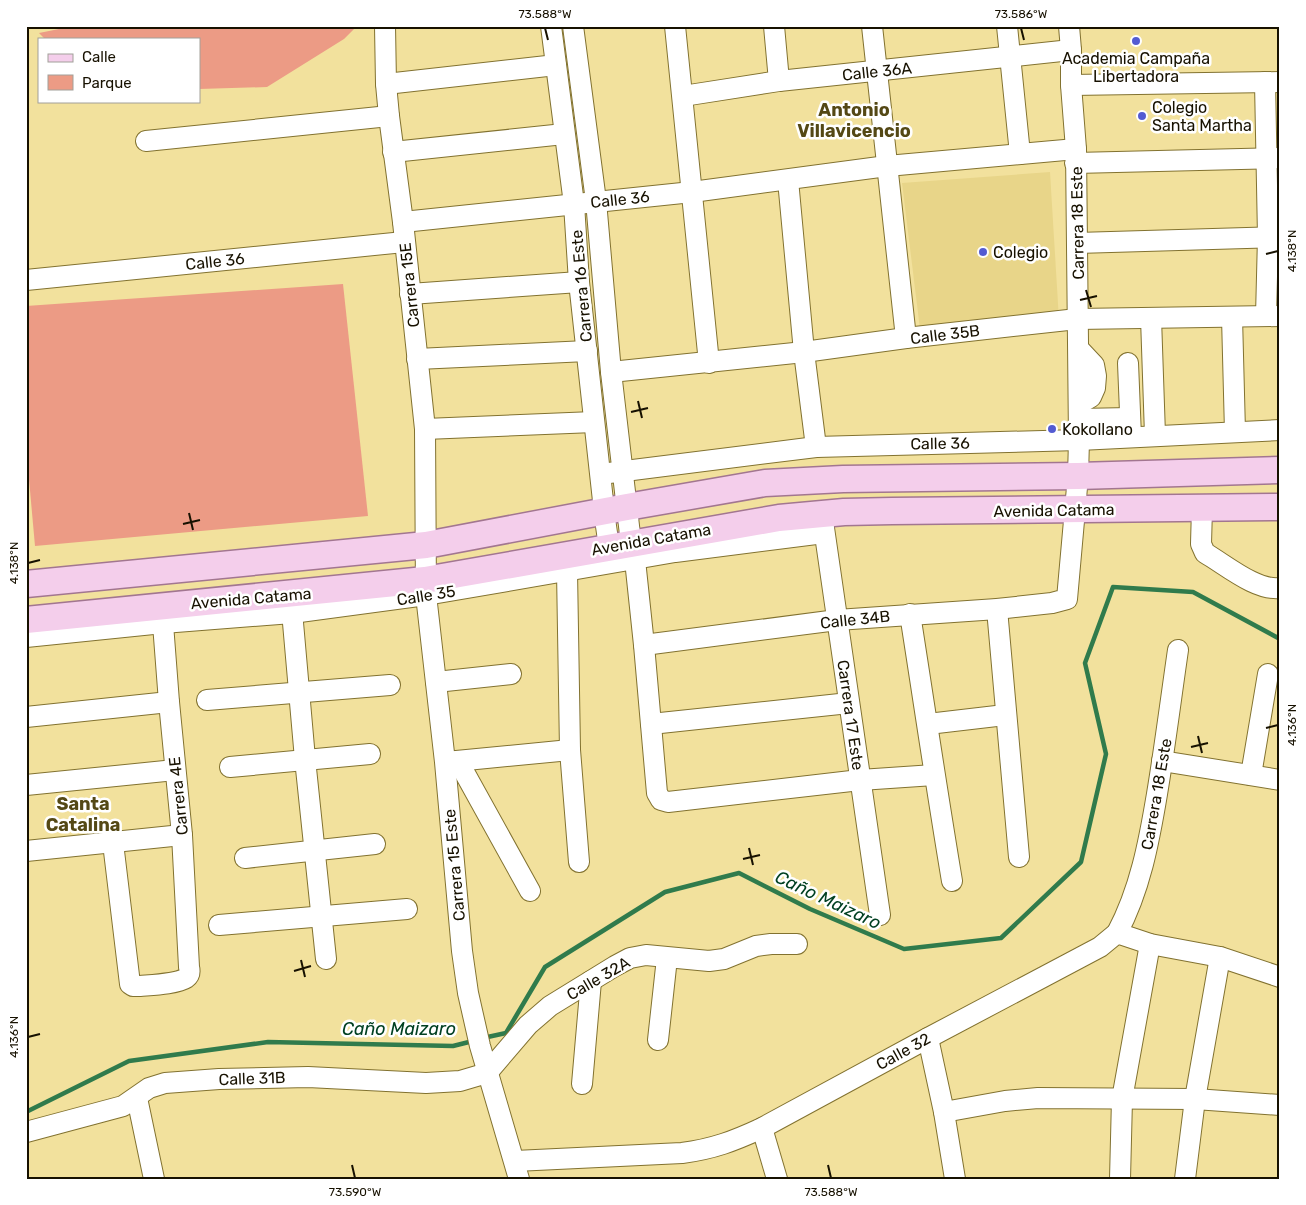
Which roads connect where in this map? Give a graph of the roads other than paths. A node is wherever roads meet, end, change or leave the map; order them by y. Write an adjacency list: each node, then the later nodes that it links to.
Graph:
1 (385, 26): 15 (street, Carrera 15E)
2 (551, 26): 11 (street, Carrera 16 Este)
3 (573, 26): 28 (street, Carrera 16 Este)
4 (675, 26): 17 (street)
5 (774, 26): 13 (street)
6 (872, 26): 12 (street)
7 (1007, 26): 10 (street)
8 (1069, 26): 9 (street, Carrera 18 Este)
9 (1071, 50): 10 (street, Calle 36A); 16 (street, Carrera 18 Este)
10 (1011, 57): 12 (street, Calle 36A); 22 (street)
11 (556, 65): 15 (street); 19 (street, Carrera 16 Este)
12 (878, 71): 13 (street, Calle 36A); 25 (street)
13 (779, 81): 17 (street, Calle 36A)
14 (1272, 82): 16 (street); 24 (street)
15 (386, 84): 18 (street, Carrera 15E)
16 (1071, 86): 23 (street, Carrera 18 Este)
17 (682, 96): 27 (street)
18 (389, 116): 20 (street); 21 (street, Carrera 15E)
19 (564, 134): 21 (street); 29 (street, Carrera 16 Este)
20 (146, 141)
21 (393, 152): 30 (street, Carrera 15E)
22 (1020, 154): 23 (street, Calle 36); 25 (street, Calle 36)
23 (1076, 156): 24 (street, Calle 36); 33 (street, Carrera 18 Este)
24 (1273, 158): 31 (street)
25 (886, 166): 26 (street, Calle 36); 41 (street)
26 (788, 180): 27 (street, Calle 36); 43 (street)
27 (692, 192): 28 (street, Calle 36); 45 (street)
28 (596, 201): 29 (street, Calle 36); 47 (street, Carrera 16 Este)
29 (574, 204): 30 (street, Calle 36); 35 (street, Carrera 16 Este)
30 (403, 222): 32 (street, Carrera 15E)
31 (1274, 237): 33 (street); 38 (street)
32 (404, 242): 34 (street, Calle 36); 36 (street, Carrera 15E)
33 (1077, 243): 40 (street, Carrera 18 Este)
34 (26, 280)
35 (579, 282): 36 (street); 42 (street, Carrera 16 Este)
36 (410, 294): 44 (street, Carrera 15E)
37 (1232, 316): 38 (street, Calle 35B); 39 (street, Calle 35B); 53 (street)
38 (1273, 316)
39 (1151, 318): 40 (street, Calle 35B); 54 (street)
40 (1077, 319): 41 (street, Calle 35B); 48 (street, Carrera 18 Este)
41 (906, 338): 43 (street, Calle 35B)
42 (586, 351): 44 (street); 49 (street, Carrera 16 Este)
43 (804, 352): 45 (street, Calle 35B); 56 (street)
44 (417, 359): 51 (street, Carrera 15E)
45 (708, 363): 47 (street, Calle 35B)
46 (1128, 363): 50 (street)
47 (611, 372): 57 (street, Carrera 16 Este)
48 (1079, 411): 50 (street); 55 (street, Carrera 18 Este)
49 (594, 422): 51 (street); 59 (street, Carrera 16 Este)
50 (1130, 427): 54 (street, Calle 36); 55 (street, Calle 36)
51 (425, 429): 66 (street, Carrera 15E)
52 (1280, 430): 53 (street, Calle 36)
53 (1235, 432): 54 (street, Calle 36)
54 (1155, 435)
55 (1080, 440): 56 (street, Calle 36); 60 (street, Carrera 18 Este)
56 (816, 447): 57 (street, Calle 36)
57 (623, 470): 59 (street, Calle 36); 63 (street, Carrera 16 Este)
58 (1280, 470): 60 (main road, Avenida Catama)
59 (601, 474): 63 (street, Carrera 16 Este)
60 (1078, 476): 63 (main road, Avenida Catama); 64 (street, Carrera 18 Este)
61 (1280, 507): 62 (main road, Avenida Catama)
62 (1202, 508): 64 (main road, Avenida Catama); 71 (street)
63 (616, 509): 66 (main road, Avenida Catama); 67 (street, Carrera 16 Este)
64 (1074, 510): 65 (main road, Avenida Catama); 72 (street, Carrera 18 Este)
65 (823, 524): 67 (main road, Avenida Catama); 78 (street, Carrera 17 Este)
66 (426, 545): 69 (main road, Avenida Catama); 70 (street, Carrera 15 Este)
67 (625, 550): 68 (street, Calle 35); 70 (main road, Avenida Catama); 80 (street, Carrera 16 Este)
68 (567, 571): 70 (street, Calle 35); 94 (street)
69 (28, 583)
70 (426, 588): 73 (main road, Avenida Catama); 84 (street, Carrera 15 Este)
71 (1280, 588)
72 (1067, 599): 74 (street, Calle 34B)
73 (291, 604): 76 (main road, Avenida Catama); 86 (street)
74 (997, 609): 75 (street, Calle 34B); 90 (street)
75 (910, 614): 78 (street, Calle 34B); 93 (street)
76 (162, 615): 77 (main road, Avenida Catama); 79 (street); 88 (street, Carrera 4E)
77 (26, 620)
78 (837, 620): 80 (street, Calle 34B); 89 (street, Carrera 17 Este)
79 (26, 637)
80 (644, 645): 92 (street, Carrera 16 Este)
81 (1178, 650): 98 (street, Carrera 18 Este)
82 (511, 674): 84 (street)
83 (1268, 674): 102 (street)
84 (436, 682): 97 (street, Carrera 15 Este)
85 (390, 685): 86 (street)
86 (299, 691): 87 (street); 96 (street)
87 (207, 700)
88 (169, 702): 91 (street); 100 (street, Carrera 4E)
89 (849, 703): 92 (street); 103 (street, Carrera 17 Este)
90 (1005, 715): 93 (street); 112 (street)
91 (26, 717)
92 (651, 724): 103 (street, Carrera 16 Este)
93 (928, 724): 101 (street)
94 (570, 750): 97 (street); 113 (street)
95 (370, 754): 96 (street)
96 (305, 759): 99 (street); 109 (street)
97 (451, 761): 115 (street); 130 (street, Carrera 15 Este)
98 (1162, 762): 102 (street); 120 (street, Carrera 18 Este)
99 (230, 767)
100 (175, 770): 105 (street); 106 (street, Carrera 4E)
101 (934, 775): 103 (street); 114 (street)
102 (1251, 775): 104 (street)
103 (860, 780): 117 (street, Carrera 17 Este)
104 (1280, 780)
105 (26, 785)
106 (182, 835): 107 (street); 107 (street, Carrera 4E)
107 (113, 843): 110 (street)
108 (375, 844): 109 (street)
109 (314, 850): 111 (street); 118 (street)
110 (26, 851)
111 (245, 858)
112 (1019, 858)
113 (579, 862)
114 (952, 881)
115 (530, 890)
116 (407, 909): 118 (street)
117 (880, 915)
118 (322, 916): 119 (street); 124 (street)
119 (219, 925)
120 (1117, 933): 122 (street); 128 (street, Calle 32)
121 (797, 944): 125 (street, Calle 32A)
122 (1150, 944): 123 (street); 133 (street)
123 (1220, 957): 126 (street); 134 (street)
124 (326, 958)
125 (667, 958): 127 (street, Calle 32A); 129 (street)
126 (1280, 977)
127 (591, 981): 130 (street, Calle 32A); 131 (street)
128 (928, 1038): 136 (street); 137 (street, Calle 32)
129 (658, 1040)
130 (487, 1073): 132 (street, Calle 31B); 139 (street, Carrera 15 Este)
131 (582, 1084)
132 (137, 1098): 138 (street, Calle 31B); 140 (street)
133 (1122, 1099): 134 (street); 136 (street); 143 (street)
134 (1195, 1099): 135 (street); 144 (street)
135 (1280, 1105)
136 (944, 1112): 142 (street)
137 (762, 1128): 139 (street, Calle 32); 141 (street)
138 (26, 1132)
139 (517, 1170)
140 (154, 1179)
141 (777, 1179)
142 (955, 1179)
143 (1120, 1179)
144 (1185, 1179)

